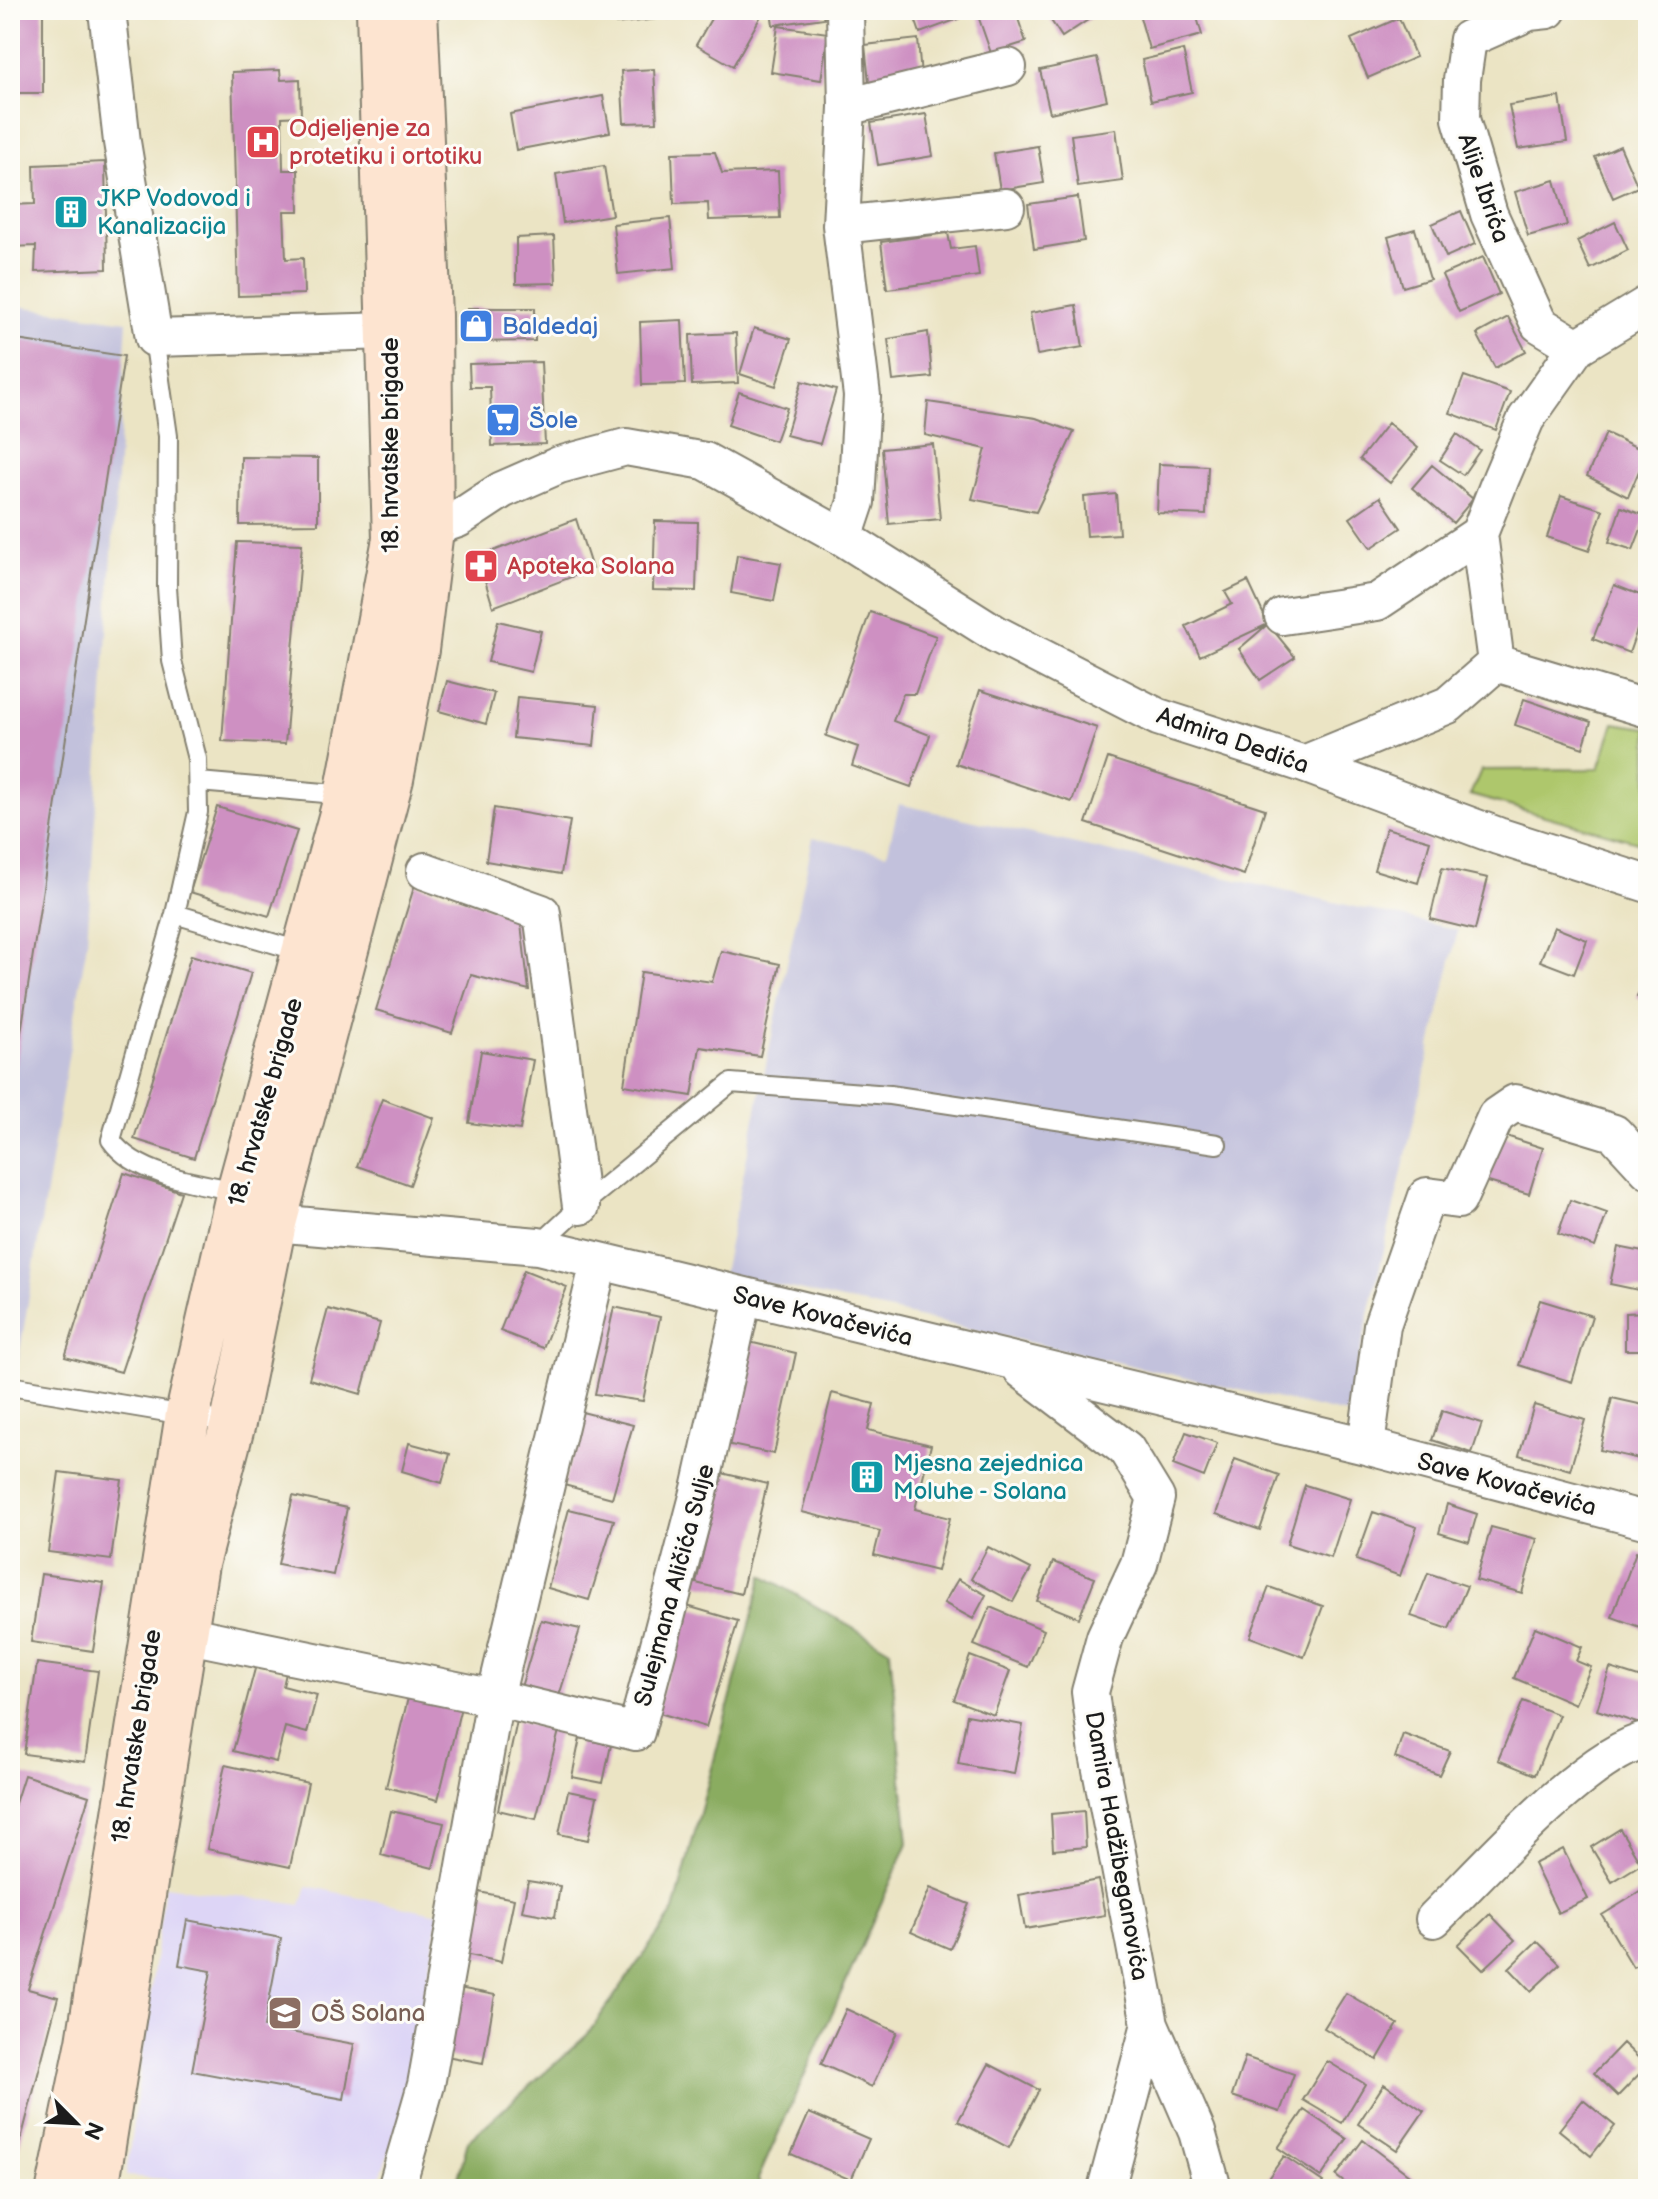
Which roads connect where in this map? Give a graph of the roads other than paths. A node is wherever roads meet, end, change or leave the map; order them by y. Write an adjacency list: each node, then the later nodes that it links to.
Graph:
1 (107, 10): 12 (street)
2 (379, 10): 11 (main road, 18. hrvatske brigade)
3 (415, 10): 15 (main road, 18. hrvatske brigade)
4 (845, 10): 7 (street)
5 (1548, 10): 13 (street, Alije Ibrića)
6 (1008, 67): 7 (street)
7 (847, 107): 9 (street)
8 (1006, 207): 9 (street)
9 (841, 225): 16 (street)
10 (1648, 304): 13 (street)
11 (390, 331): 12 (street, 18. hrvatske brigade); 15 (main road, 18. hrvatske brigade)
12 (154, 338): 21 (lane)
13 (1577, 347): 14 (street)
14 (1479, 534): 17 (street); 18 (street)
15 (413, 535): 16 (street, Admira Dedića); 22 (main road, 18. hrvatske brigade); 31 (main road, 18. hrvatske brigade)
16 (844, 538): 20 (street, Admira Dedića)
17 (1283, 616)
18 (1496, 663): 19 (street); 20 (street)
19 (1648, 709)
20 (1304, 764): 24 (street, Admira Dedića)
21 (199, 782): 22 (lane); 25 (lane)
22 (347, 795): 26 (main road, 18. hrvatske brigade)
23 (425, 871): 30 (street)
24 (1648, 884)
25 (175, 914): 26 (lane); 29 (lane)
26 (306, 953): 29 (main road, 18. hrvatske brigade)
27 (1217, 1144): 30 (lane)
28 (1648, 1170): 39 (street)
29 (239, 1191): 37 (main road, 18. hrvatske brigade)
30 (581, 1206): 32 (lane)
31 (274, 1223): 32 (street, Save Kovačevića); 38 (main road, 18. hrvatske brigade)
32 (538, 1246): 33 (street, Save Kovačevića)
33 (599, 1262): 34 (street, Save Kovačevića); 42 (street)
34 (743, 1297): 35 (street, Save Kovačevića); 42 (street, Sulejmana Aličića Sulje)
35 (1010, 1362): 39 (street, Save Kovačevića); 45 (street, Damira Hadžibeganovića)
36 (10, 1386): 37 (lane)
37 (188, 1414): 38 (lane); 46 (main road, 18. hrvatske brigade)
38 (233, 1423): 41 (main road, 18. hrvatske brigade)
39 (1366, 1446): 40 (street, Save Kovačevića)
40 (1648, 1521)
41 (184, 1634): 42 (street, 18. hrvatske brigade); 47 (main road, 18. hrvatske brigade)
42 (495, 1698): 48 (street)
43 (1648, 1740): 44 (street)
44 (1434, 1919)
45 (1150, 2024): 49 (street, Damira Hadžibeganovića); 50 (street, Damira Hadžibeganovića)
46 (59, 2189)
47 (96, 2189)
48 (396, 2189)
49 (1106, 2189)
50 (1213, 2189)

